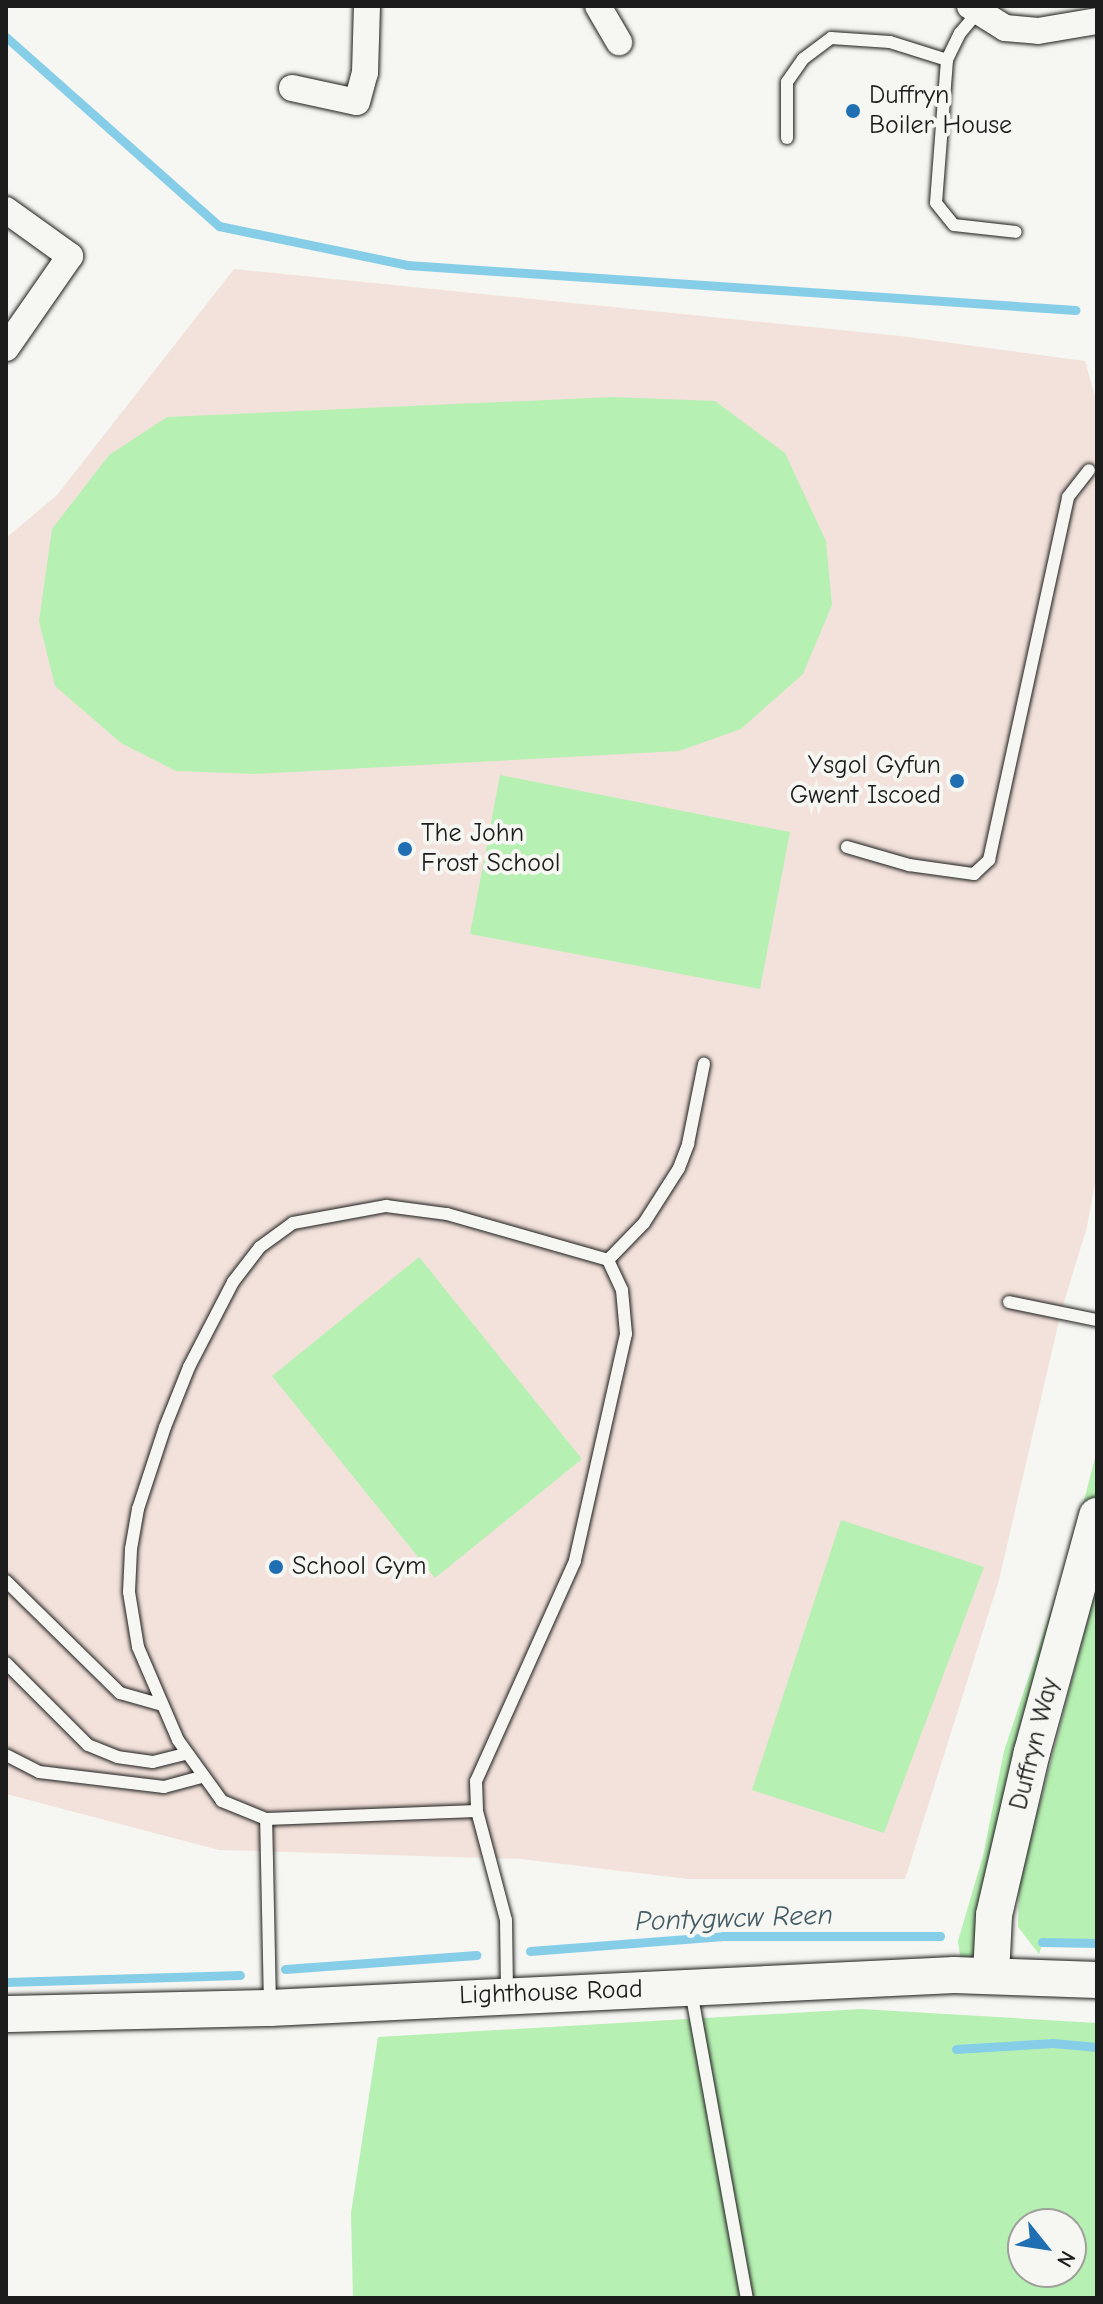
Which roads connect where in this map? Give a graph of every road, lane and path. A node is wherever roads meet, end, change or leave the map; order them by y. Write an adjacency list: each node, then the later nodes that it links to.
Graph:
1 (367, 6): 7 (street)
2 (598, 6): 5 (street)
3 (974, 9): 4 (street); 6 (lane)
4 (1097, 21)
5 (619, 42)
6 (947, 60): 8 (lane); 10 (lane)
7 (292, 88)
8 (787, 138)
9 (6, 210): 11 (street)
10 (1016, 232)
11 (6, 348)
12 (1089, 470): 13 (lane)
13 (847, 847)
14 (704, 1064): 15 (lane)
15 (608, 1260): 21 (lane); 25 (lane)
16 (1009, 1302): 17 (lane)
17 (1097, 1320)
18 (1097, 1516): 27 (main road, Duffryn Way)
19 (6, 1581): 21 (lane)
20 (6, 1663): 22 (lane)
21 (162, 1705): 22 (lane)
22 (186, 1754): 24 (lane)
23 (6, 1755): 24 (lane)
24 (201, 1777): 26 (lane)
25 (477, 1811): 26 (lane); 30 (lane)
26 (266, 1819): 31 (lane)
27 (991, 1975): 28 (main road, Lighthouse Road); 29 (main road, Lighthouse Road)
28 (1097, 1980)
29 (690, 1988): 30 (main road, Lighthouse Road); 33 (lane)
30 (507, 1995): 31 (main road, Lighthouse Road)
31 (270, 2008): 32 (main road, Lighthouse Road)
32 (6, 2014)
33 (747, 2298)

